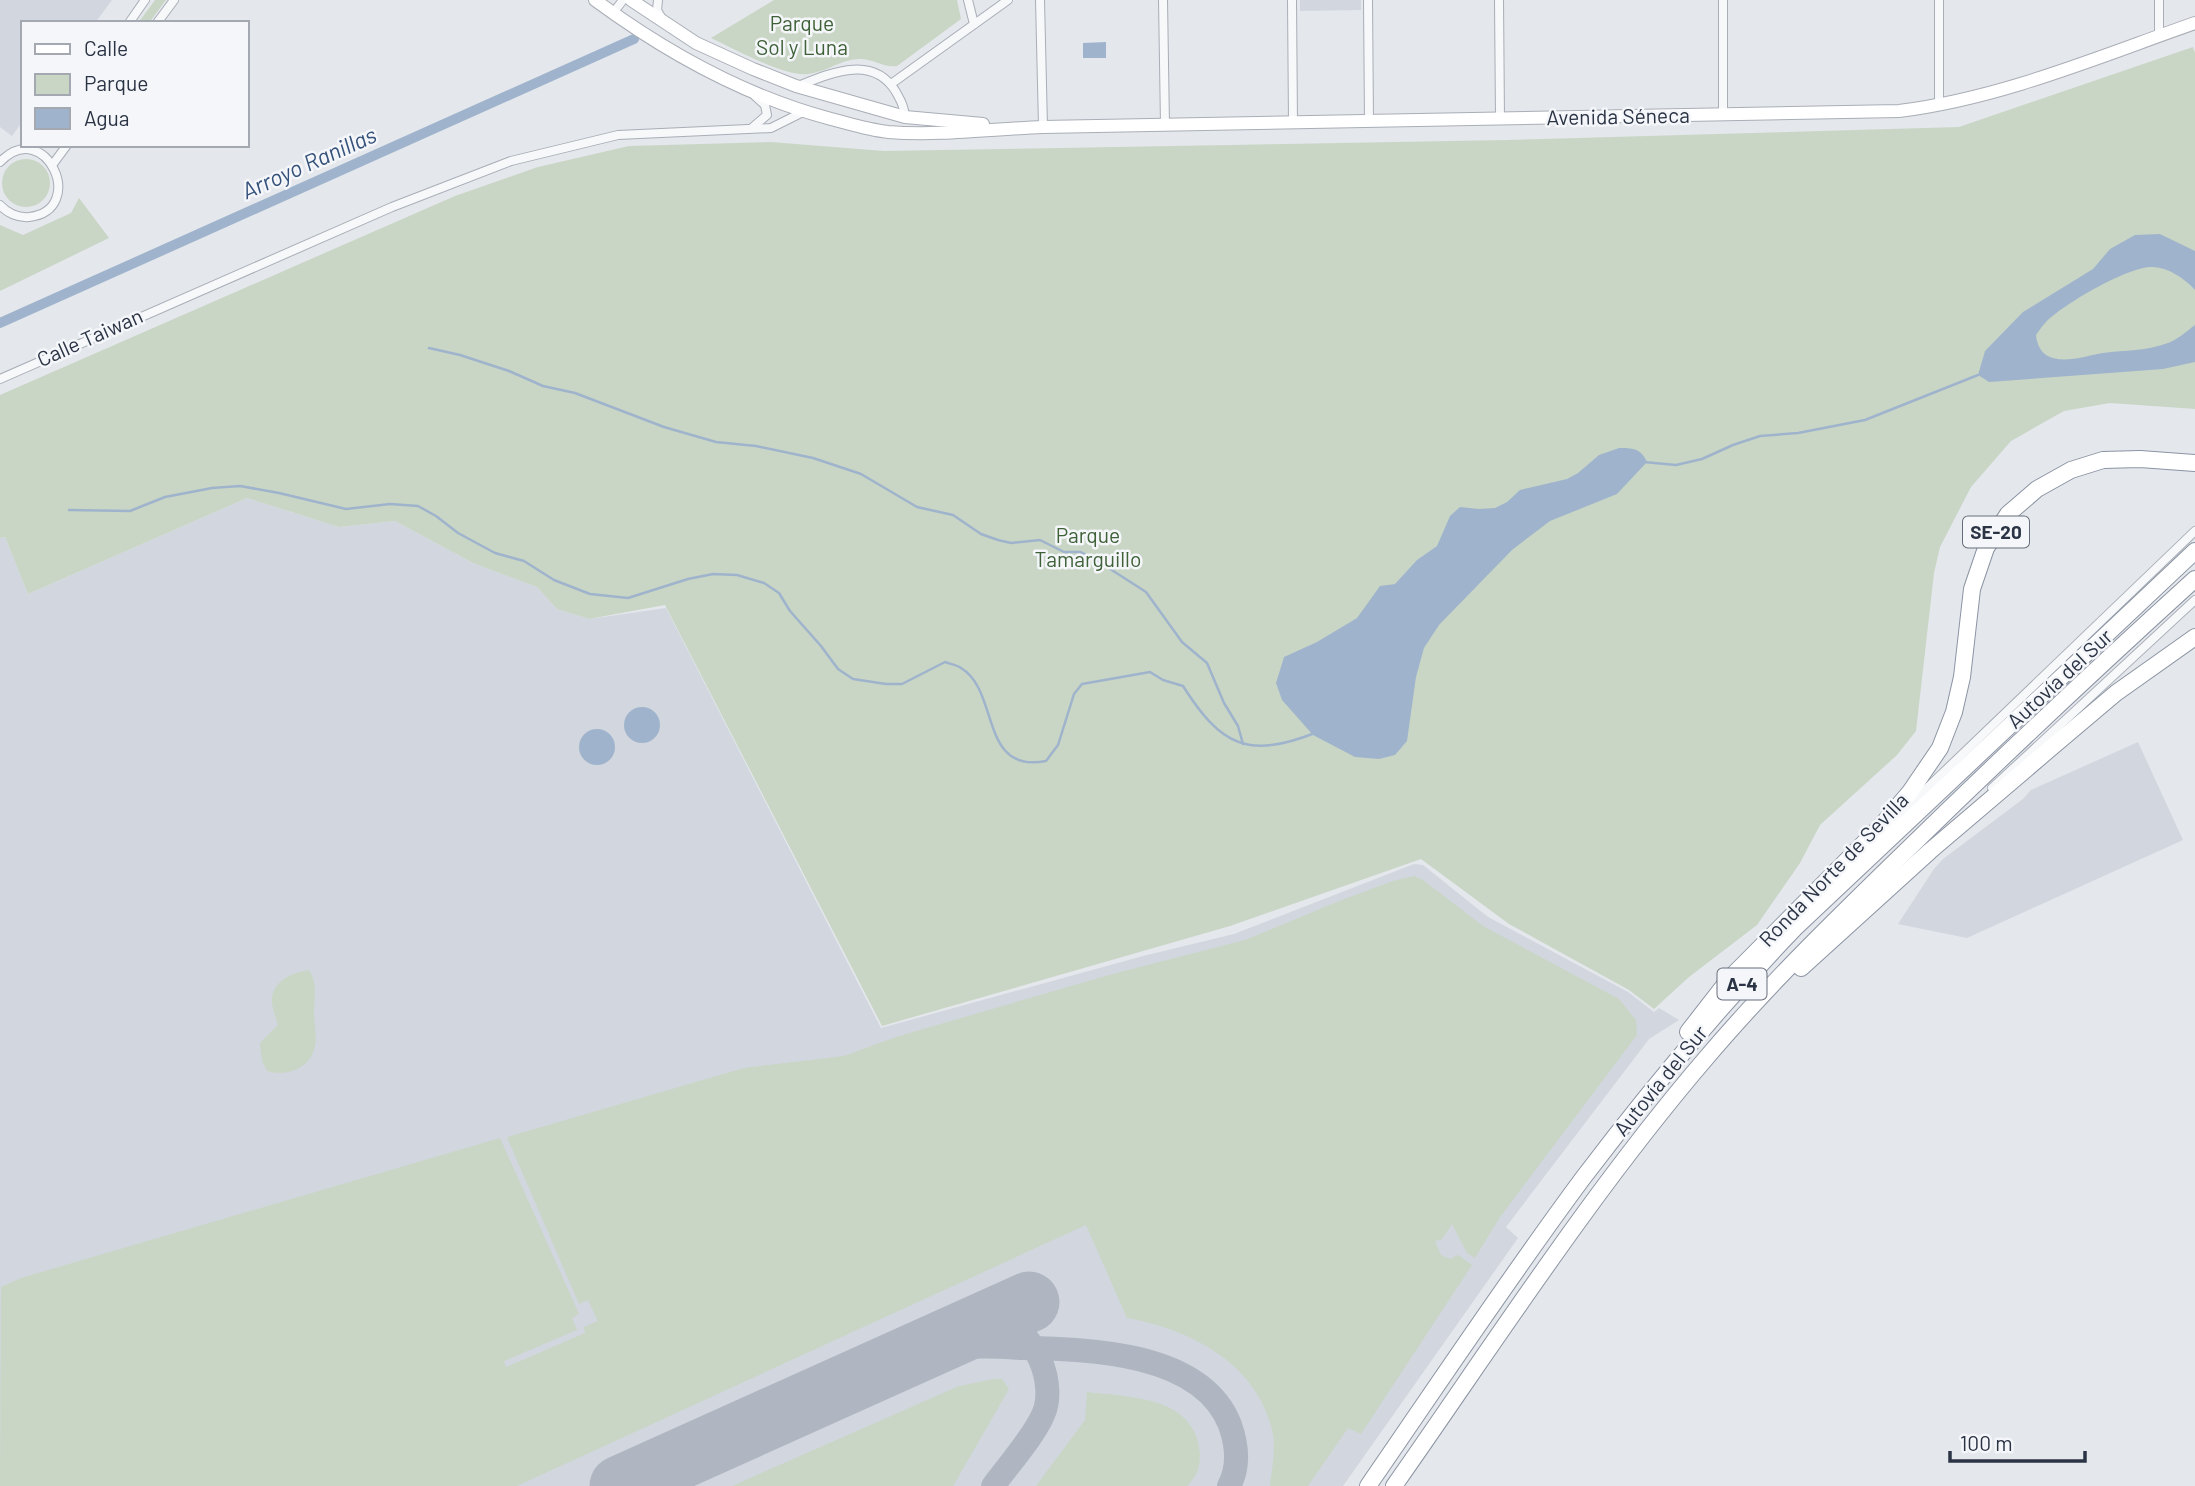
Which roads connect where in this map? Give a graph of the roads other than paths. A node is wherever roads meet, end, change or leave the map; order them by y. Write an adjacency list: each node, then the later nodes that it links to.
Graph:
1 (145, 0): 18 (street)
2 (174, 0): 19 (street)
3 (595, 0): 17 (street)
4 (623, 0): 17 (street)
5 (631, 0): 20 (street, Avenida Séneca)
6 (659, 0): 20 (street)
7 (968, 0): 22 (street)
8 (1008, 0): 22 (street)
9 (1040, 0): 35 (street)
10 (1163, 0): 34 (street)
11 (1292, 0): 33 (street)
12 (1368, 0): 32 (street)
13 (1499, 0): 31 (street)
14 (1723, 0): 29 (street)
15 (1939, 0): 27 (street)
16 (2159, 0): 23 (street)
17 (613, 13): 26 (street, Avenida Séneca)
18 (130, 21)
19 (158, 21)
20 (663, 22): 25 (street, Avenida Séneca)
21 (2195, 23): 23 (street, Avenida Séneca)
22 (974, 24): 24 (street)
23 (2159, 36): 27 (street, Avenida Séneca)
24 (891, 84): 25 (street); 30 (street)
25 (796, 86): 30 (street, Avenida Séneca)
26 (751, 92): 28 (street, Avenida Séneca); 37 (street)
27 (1939, 106): 29 (street, Avenida Séneca)
28 (803, 112): 36 (street, Avenida Séneca); 37 (street, Calle Taiwan)
29 (1723, 116): 31 (street, Avenida Séneca)
30 (905, 117): 36 (street, Avenida Séneca)
31 (1500, 119): 32 (street, Avenida Séneca)
32 (1369, 121): 33 (street, Avenida Séneca)
33 (1293, 122): 34 (street, Avenida Séneca)
34 (1165, 125): 35 (street, Avenida Séneca)
35 (1043, 127): 36 (street, Avenida Séneca)
36 (1028, 128)
37 (750, 129): 43 (street, Calle Taiwan)
38 (66, 147): 41 (street)
39 (37, 148): 40 (street); 41 (street)
40 (0, 162)
41 (53, 164): 42 (street)
42 (0, 205)
43 (0, 379)
44 (2195, 463): 53 (highway, Ronda Norte de Sevilla / SE-20)
45 (2195, 531): 50 (street)
46 (2195, 551): 50 (highway, Autovía del Sur / A-4)
47 (2195, 579): 52 (highway, Autovía del Sur / A-4)
48 (2195, 600): 51 (street)
49 (2195, 637): 51 (highway)
50 (1795, 928): 53 (highway, Autovía del Sur / A-4)
51 (1806, 963): 52 (highway)
52 (1708, 1056): 55 (highway, Autovía del Sur / A-4)
53 (1583, 1179): 54 (highway, Autovía del Sur / A-4)
54 (1368, 1486)
55 (1394, 1486)

